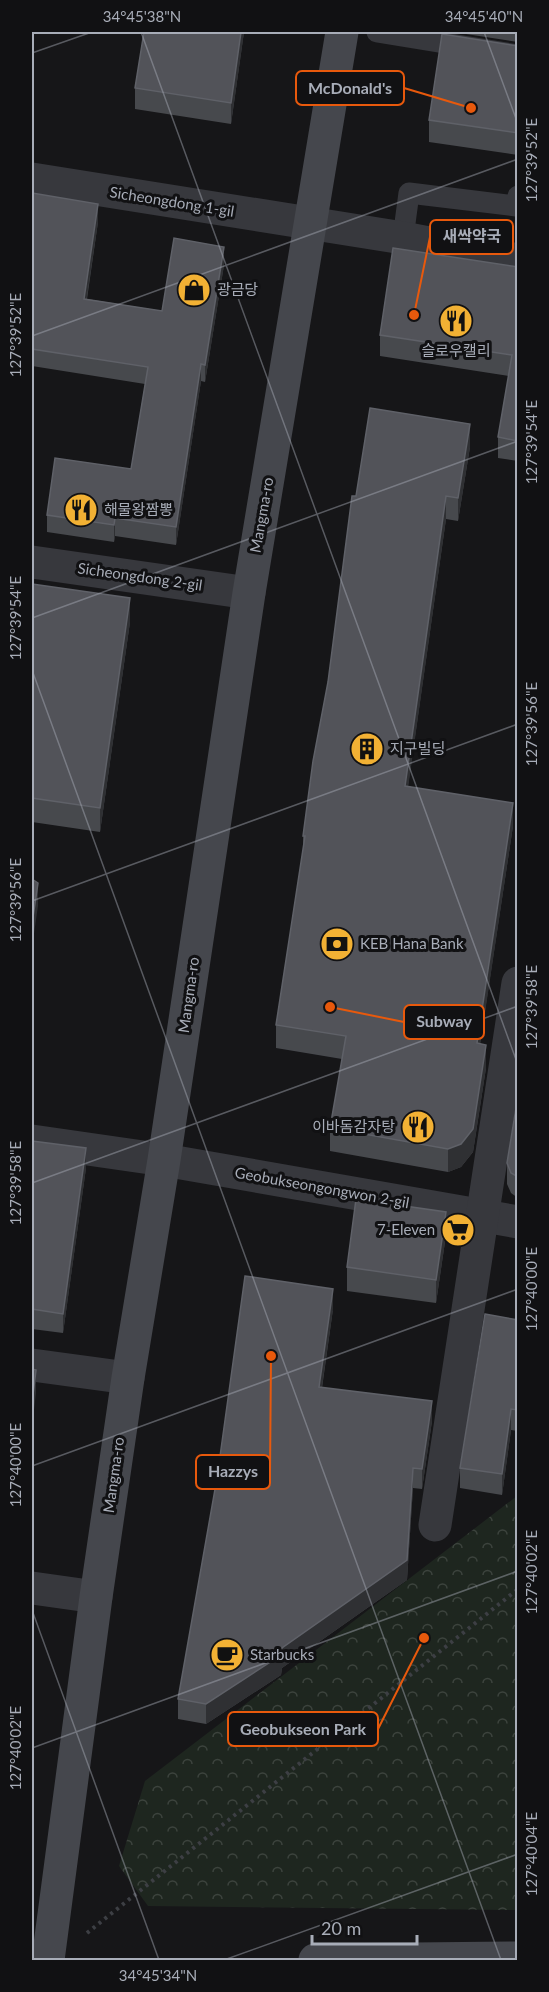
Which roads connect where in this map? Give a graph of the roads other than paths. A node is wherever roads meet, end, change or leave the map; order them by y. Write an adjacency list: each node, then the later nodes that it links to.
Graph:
1 (342, 32): 6 (street, Mangma-ro)
2 (376, 32): 3 (lane)
3 (518, 54)
4 (32, 179): 6 (street, Sicheongdong 1-gil)
5 (518, 196): 7 (lane)
6 (312, 225): 7 (street, Sicheongdong 1-gil); 10 (street, Mangma-ro)
7 (404, 238): 8 (street, Sicheongdong 1-gil)
8 (518, 260)
9 (32, 562): 10 (street, Sicheongdong 2-gil)
10 (249, 593): 13 (street, Mangma-ro)
11 (518, 983): 14 (street)
12 (32, 1141): 13 (street, Geobukseongongwon 2-gil)
13 (164, 1160): 14 (street, Geobukseongongwon 2-gil); 17 (street, Mangma-ro)
14 (480, 1215): 15 (street, Geobukseongongwon 2-gil); 18 (street)
15 (518, 1222)
16 (32, 1365): 17 (street)
17 (129, 1378): 20 (street, Mangma-ro)
18 (435, 1525)
19 (32, 1588): 20 (street)
20 (96, 1598): 22 (street, Mangma-ro)
21 (518, 1958): 23 (street)
22 (48, 1960)
23 (315, 1960)

